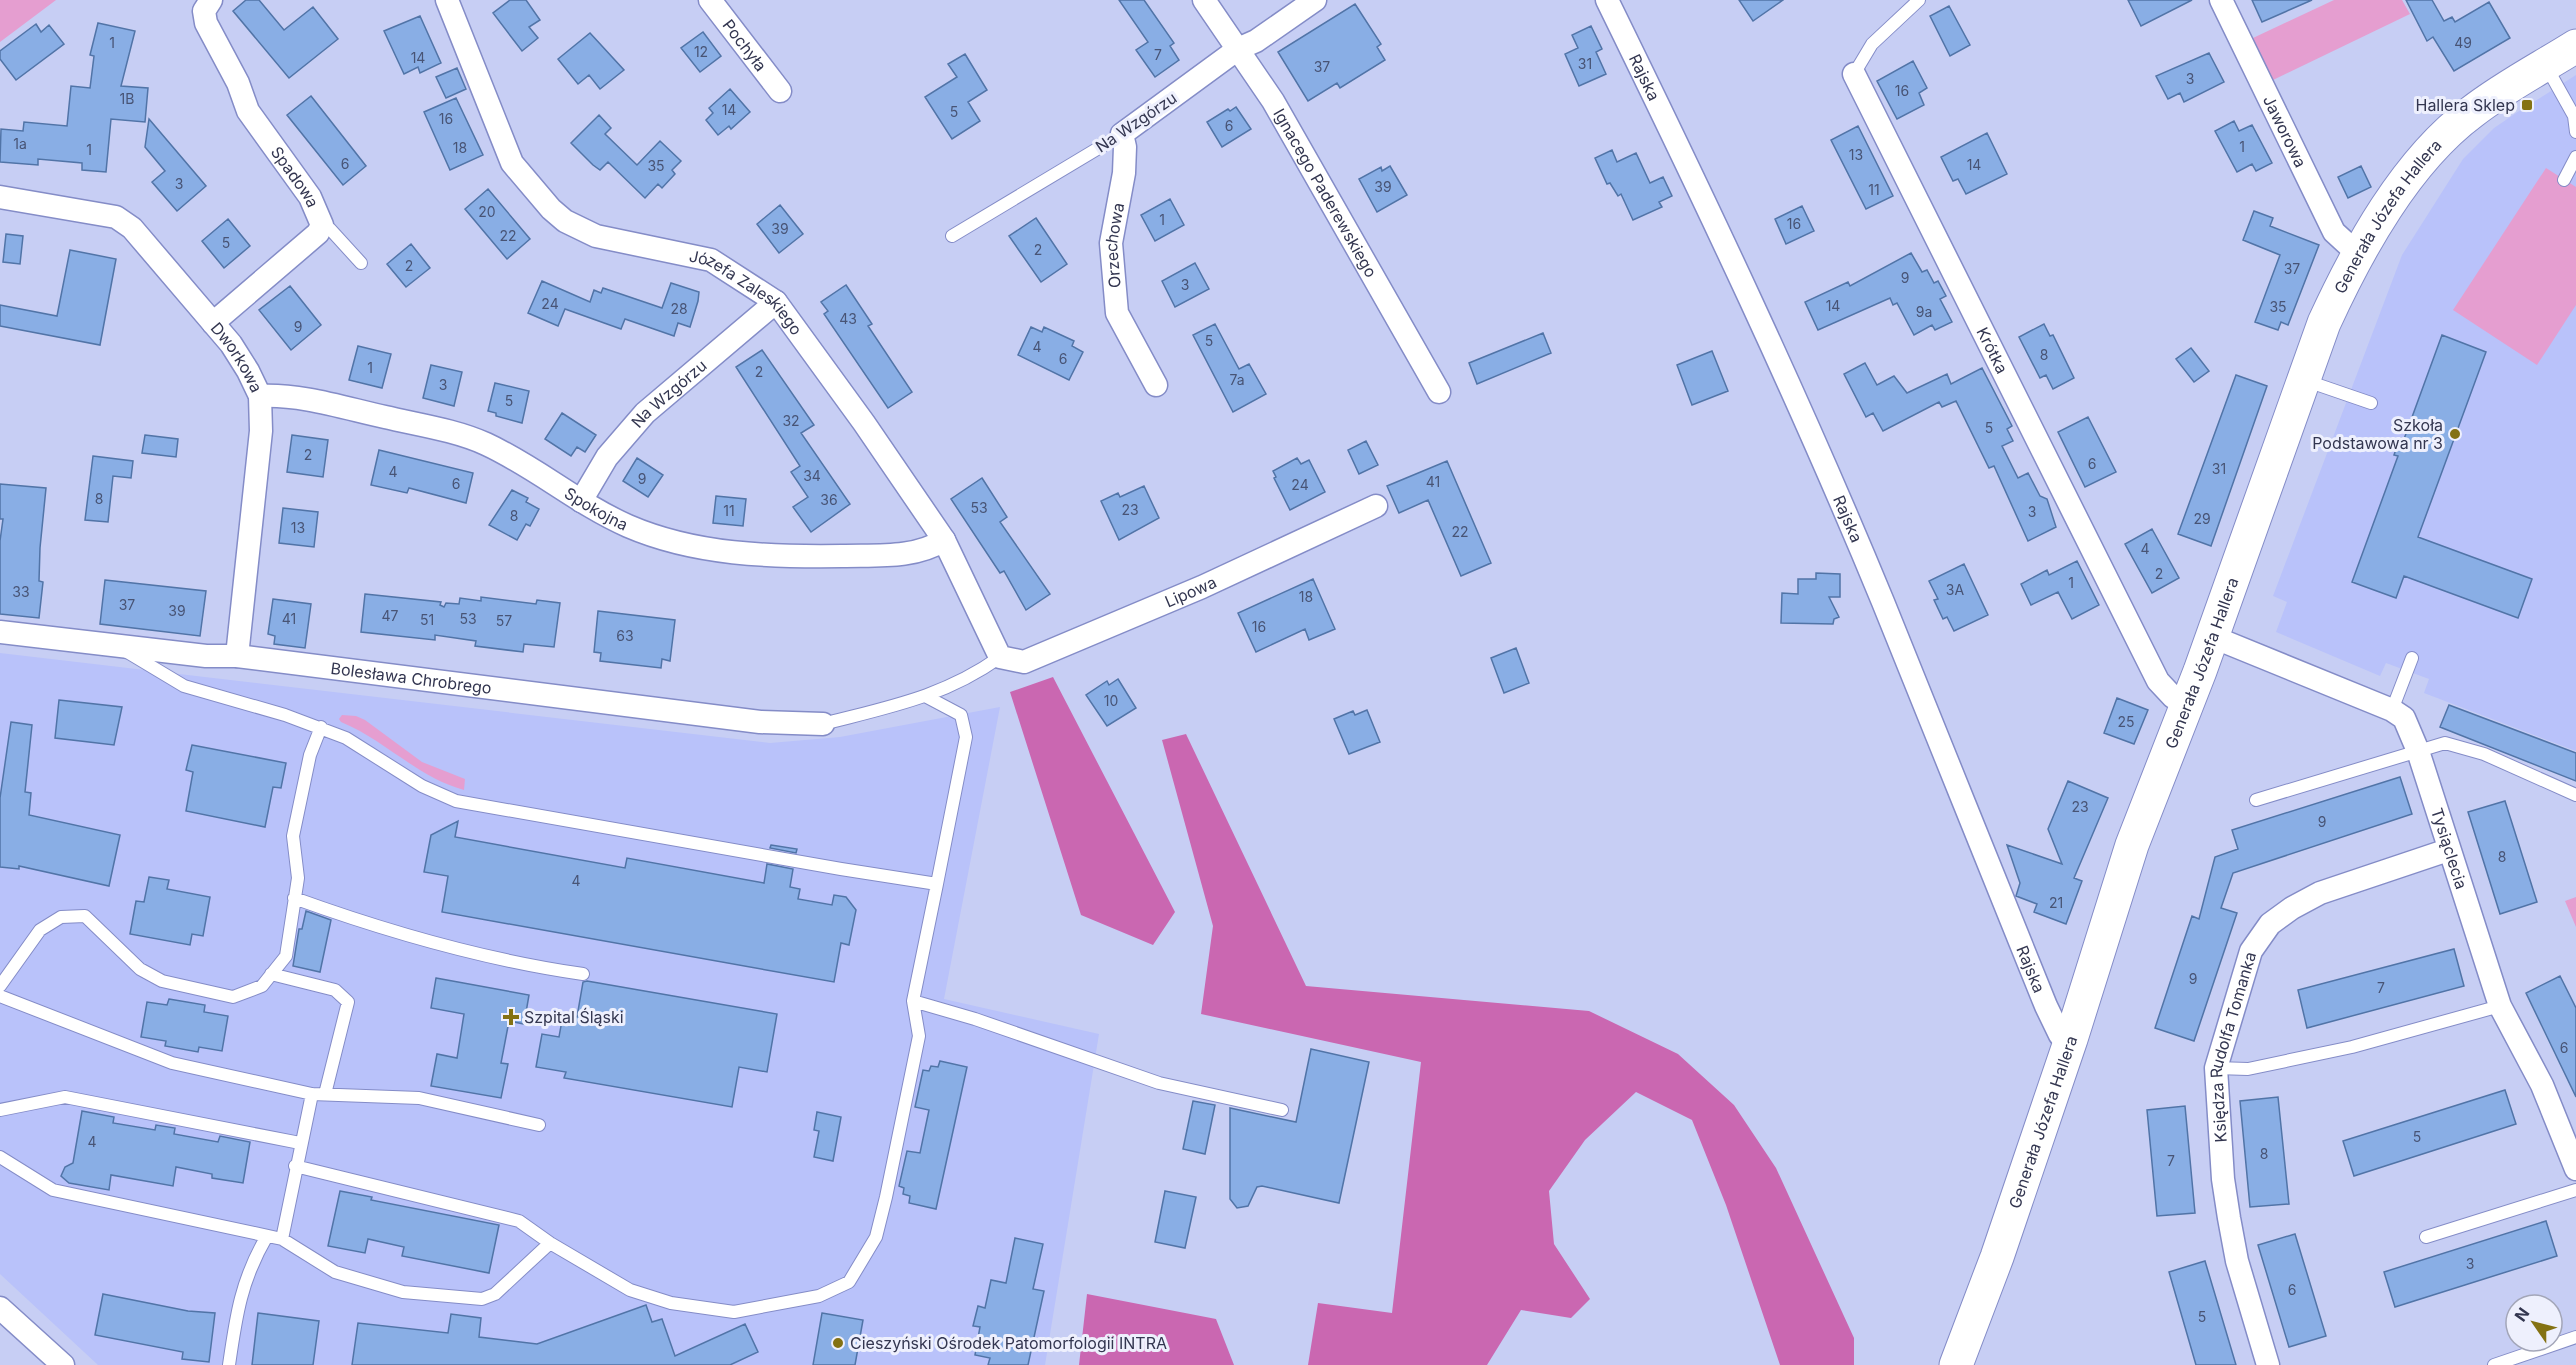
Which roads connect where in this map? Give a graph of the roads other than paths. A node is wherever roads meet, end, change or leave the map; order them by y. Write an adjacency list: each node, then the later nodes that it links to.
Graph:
1 (211, 0): 19 (street, Spadowa)
2 (447, 0): 23 (street, Józefa Zaleskiego)
3 (710, 0): 13 (street, Pochyła)
4 (1204, 0): 10 (street, Ignacego Paderewskiego)
5 (1315, 0): 10 (street, Na Wzgórzu)
6 (1606, 0): 56 (street, Rajska)
7 (1919, 0): 12 (lane, Krótka)
8 (2221, 0): 21 (street, Jaworowa)
9 (2576, 46): 11 (street, Generała Józefa Hallera)
10 (1238, 49): 15 (street, Na Wzgórzu); 27 (street, Ignacego Paderewskiego)
11 (2545, 65): 14 (lane); 21 (street, Generała Józefa Hallera)
12 (1854, 74): 40 (street, Krótka)
13 (780, 91)
14 (2576, 132)
15 (1122, 134): 20 (lane, Na Wzgórzu); 26 (street, Orzechowa)
16 (2576, 157): 17 (lane)
17 (2564, 180)
18 (0, 197): 24 (street, Dworkowa)
19 (322, 225): 22 (lane); 24 (street, Spadowa)
20 (952, 236)
21 (2358, 254): 25 (street, Generała Józefa Hallera)
22 (360, 263)
23 (776, 302): 30 (street, Na Wzgórzu); 32 (street, Józefa Zaleskiego)
24 (213, 323): 28 (street, Dworkowa)
25 (2303, 379): 29 (lane); 34 (street, Generała Józefa Hallera)
26 (1156, 385)
27 (1439, 392)
28 (260, 396): 30 (street, Spokojna); 36 (street, Dworkowa)
29 (2371, 403)
30 (581, 501): 32 (street, Spokojna)
31 (1376, 506): 37 (street, Lipowa)
32 (944, 540): 37 (street, Józefa Zaleskiego)
33 (0, 632): 35 (street, Bolesława Chrobrego)
34 (2213, 637): 40 (street, Generała Józefa Hallera); 41 (street, Tysiąclecia)
35 (113, 643): 36 (street, Bolesława Chrobrego); 43 (lane)
36 (237, 656): 42 (street, Bolesława Chrobrego)
37 (1000, 657): 39 (lane)
38 (2412, 658): 41 (lane)
39 (927, 698): 42 (lane); 48 (lane)
40 (2187, 705): 56 (street, Generała Józefa Hallera)
41 (2392, 710): 44 (street, Tysiąclecia)
42 (823, 724)
43 (321, 727): 48 (lane); 49 (lane)
44 (2418, 751): 45 (lane); 46 (lane); 47 (street, Tysiąclecia)
45 (2576, 795)
46 (2256, 800)
47 (2448, 850): 55 (street, Tysiąclecia); 57 (street, Księdza Rudolfa Tomanka)
48 (937, 884): 54 (lane)
49 (294, 898): 50 (lane); 51 (lane)
50 (271, 974): 52 (lane); 59 (lane)
51 (583, 975)
52 (0, 986)
53 (0, 996): 58 (lane)
54 (912, 1001): 61 (lane); 71 (lane)
55 (2500, 1006): 57 (lane); 66 (street, Tysiąclecia)
56 (2071, 1039): 76 (street, Generała Józefa Hallera)
57 (2216, 1068): 77 (street, Księdza Rudolfa Tomanka)
58 (312, 1094): 59 (lane); 63 (lane)
59 (325, 1094): 62 (lane)
60 (0, 1110): 63 (lane)
61 (1282, 1110)
62 (539, 1125)
63 (300, 1143): 65 (lane)
64 (0, 1157): 68 (lane)
65 (295, 1166): 70 (lane); 71 (lane)
66 (2576, 1169)
67 (2576, 1190): 69 (lane)
68 (267, 1236): 70 (lane); 75 (lane)
69 (2426, 1237)
70 (282, 1239): 71 (lane)
71 (550, 1243)
72 (0, 1308): 74 (street)
73 (2576, 1337): 78 (lane)
74 (63, 1365)
75 (229, 1365)
76 (1956, 1365)
77 (2268, 1365)
78 (2494, 1365)

